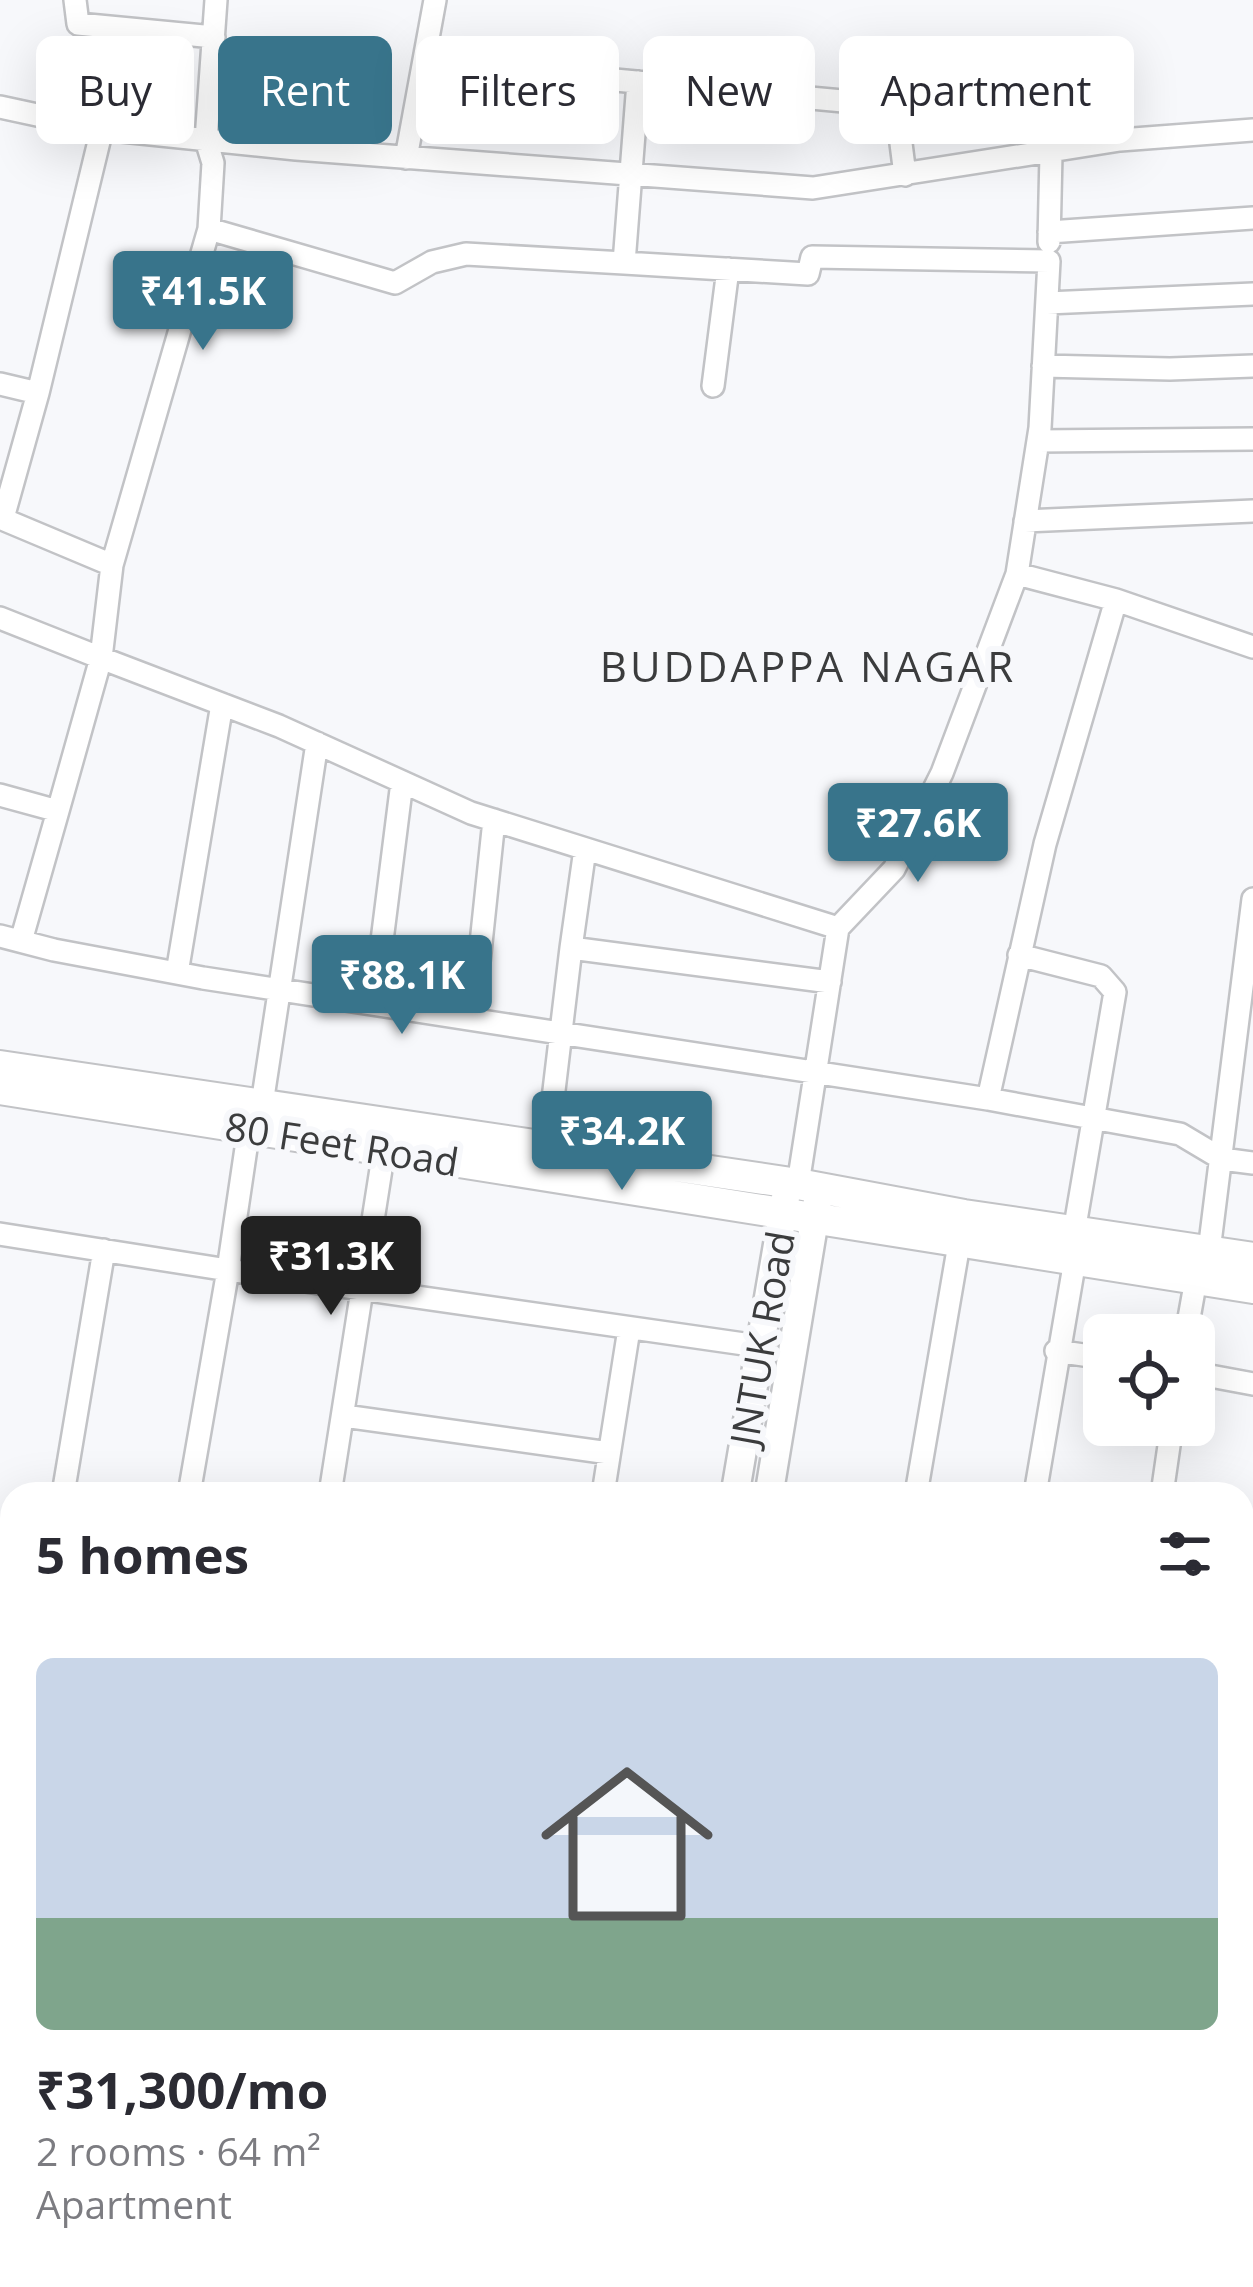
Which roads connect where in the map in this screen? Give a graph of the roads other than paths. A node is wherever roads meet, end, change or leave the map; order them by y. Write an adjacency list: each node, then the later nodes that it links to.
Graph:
1 (75, 0): 4 (street)
2 (216, 0): 4 (street)
3 (435, 0): 14 (street)
4 (214, 37): 11 (street)
5 (619, 80): 6 (street)
6 (638, 82): 15 (street); 16 (street)
7 (0, 107): 8 (street)
8 (36, 115)
9 (1253, 130): 13 (street)
10 (194, 139): 11 (street)
11 (206, 140): 14 (street); 18 (street)
12 (98, 144): 29 (street)
13 (1051, 154): 15 (street); 19 (street)
14 (406, 158): 16 (street)
15 (905, 175): 16 (street)
16 (631, 176): 21 (street)
17 (1253, 218): 19 (street)
18 (209, 229): 21 (street); 35 (street)
19 (1049, 232): 20 (street)
20 (1049, 261): 22 (street); 24 (street)
21 (624, 263): 22 (street)
22 (728, 269): 28 (street)
23 (1253, 294): 24 (street)
24 (1047, 303): 25 (street)
25 (1043, 366): 26 (street); 31 (street)
26 (1253, 366)
27 (0, 384): 29 (street)
28 (713, 386)
29 (38, 393): 33 (street)
30 (1253, 439): 31 (street)
31 (1038, 440): 34 (street)
32 (1253, 511): 34 (street)
33 (1, 518): 35 (street)
34 (1025, 521): 36 (street)
35 (112, 565): 40 (street)
36 (1017, 574): 37 (street); 49 (street)
37 (1116, 600): 39 (street); 52 (street)
38 (0, 618): 40 (street)
39 (1253, 646)
40 (101, 658): 41 (street); 45 (street)
41 (221, 704): 42 (street); 53 (street)
42 (317, 743): 43 (street); 55 (street)
43 (402, 782): 46 (street); 56 (street)
44 (0, 795): 45 (street)
45 (58, 811): 50 (street)
46 (494, 820): 47 (street); 57 (street)
47 (584, 849): 49 (street); 51 (street)
48 (1253, 899): 67 (street)
49 (838, 928): 54 (street)
50 (11, 939): 53 (street)
51 (572, 948): 54 (street); 58 (street)
52 (1019, 956): 62 (street); 64 (street)
53 (177, 973): 55 (street)
54 (830, 982): 60 (street)
55 (279, 989): 56 (street); 63 (street)
56 (374, 1004): 57 (street)
57 (473, 1019): 58 (street)
58 (558, 1034): 60 (street); 65 (street)
59 (0, 1066): 63 (main road, 80 Feet Road)
60 (816, 1073): 62 (street); 69 (street)
61 (0, 1089): 63 (main road, 80 Feet Road)
62 (988, 1099): 64 (street)
63 (255, 1116): 65 (main road, 80 Feet Road); 66 (main road, 80 Feet Road); 76 (street)
64 (1093, 1118): 67 (street); 72 (street)
65 (547, 1149): 69 (main road, 80 Feet Road)
66 (384, 1150): 69 (main road, 80 Feet Road); 78 (street)
67 (1222, 1159): 68 (street); 75 (street)
68 (1253, 1163)
69 (801, 1197): 71 (main road, 80 Feet Road); 72 (main road, 80 Feet Road); 81 (street, JNTUK Road); 94 (street, JNTUK Road)
70 (0, 1234): 73 (street)
71 (958, 1244): 72 (main road, 80 Feet Road); 95 (street)
72 (1074, 1246): 75 (main road, 80 Feet Road); 82 (street)
73 (104, 1250): 76 (street); 89 (street)
74 (1253, 1258): 75 (main road, 80 Feet Road)
75 (1203, 1265): 77 (main road, 80 Feet Road); 79 (street)
76 (228, 1270): 78 (street); 90 (street)
77 (1253, 1288)
78 (365, 1291): 80 (street); 86 (street)
79 (1191, 1314)
80 (629, 1329): 81 (street); 88 (street)
81 (758, 1346): 93 (street, JNTUK Road)
82 (1057, 1351): 83 (street); 96 (street)
83 (1083, 1355)
84 (1215, 1376): 85 (street)
85 (1253, 1384)
86 (344, 1415): 88 (street); 91 (street)
87 (1169, 1446): 97 (street)
88 (610, 1453): 92 (street)
89 (65, 1482)
90 (191, 1482)
91 (332, 1482)
92 (605, 1482)
93 (737, 1482)
94 (771, 1482)
95 (918, 1482)
96 (1037, 1482)
97 (1164, 1482)

